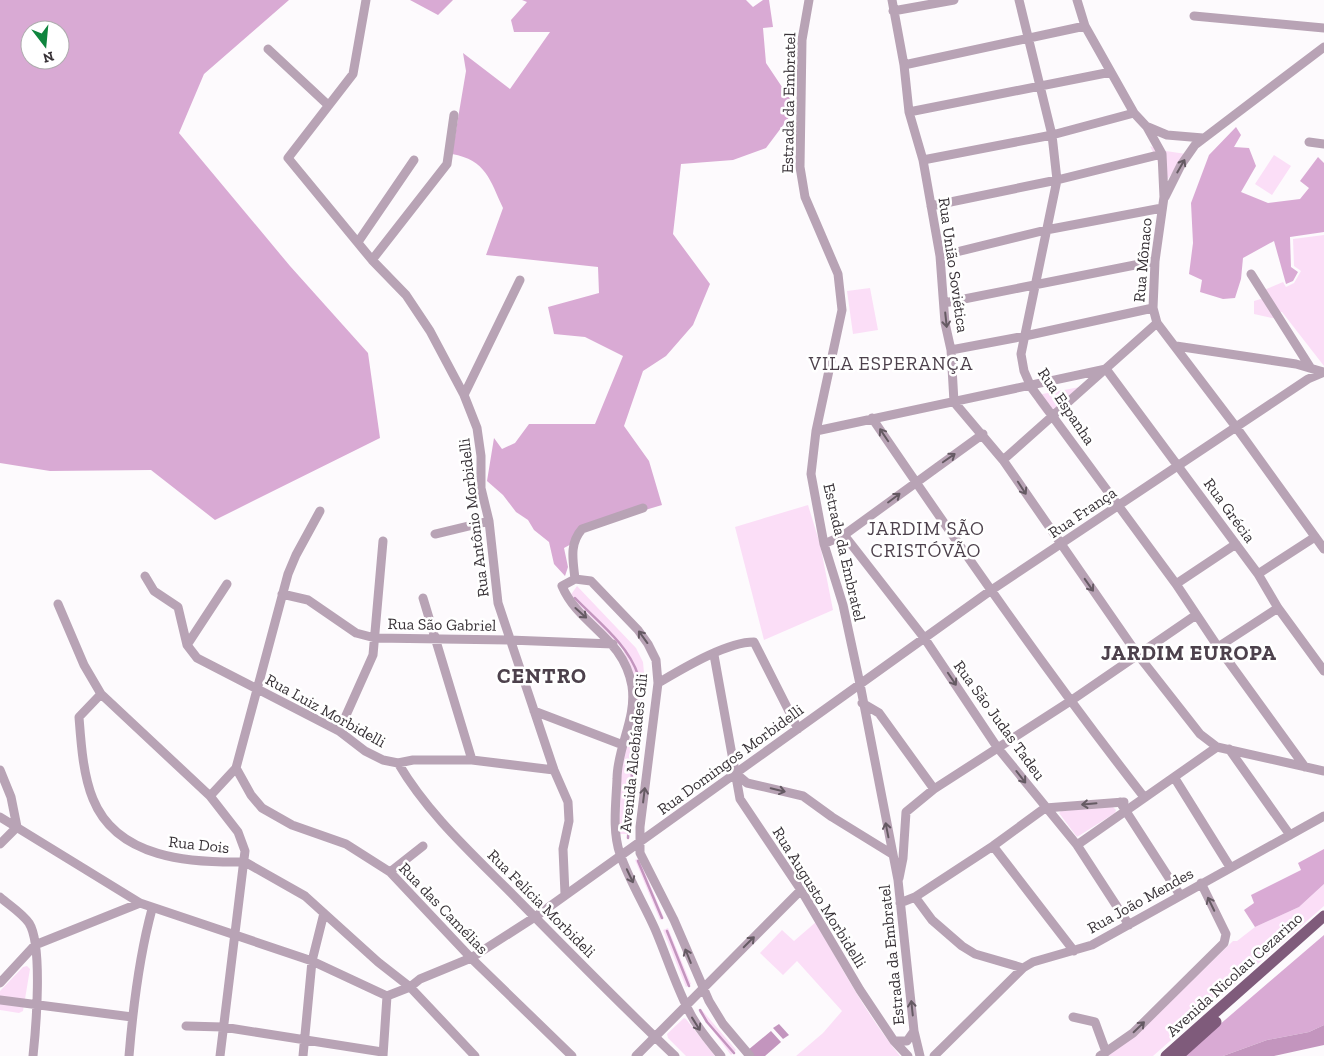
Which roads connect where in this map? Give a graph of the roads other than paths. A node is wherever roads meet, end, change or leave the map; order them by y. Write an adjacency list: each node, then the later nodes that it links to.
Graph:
1 (366, 0): 17 (street)
2 (809, 0): 56 (street, Estrada da Embratel)
3 (892, 0): 7 (street, Rua União Soviética)
4 (954, 0): 7 (street)
5 (1019, 0): 11 (street, Rua Espanha)
6 (1077, 0): 9 (street, Rua Mônaco)
7 (894, 10): 14 (street, Rua União Soviética)
8 (1194, 16): 10 (street)
9 (1085, 26): 11 (street); 15 (street, Rua Mônaco)
10 (1324, 28)
11 (1029, 39): 14 (street); 16 (street, Rua Espanha)
12 (1324, 47): 23 (street)
13 (268, 50): 17 (street)
14 (904, 65): 18 (street, Rua União Soviética)
15 (1111, 72): 16 (street); 19 (street, Rua Mônaco)
16 (1042, 86): 18 (street); 22 (street, Rua Espanha)
17 (328, 105): 34 (street, Rua Antônio Morbidelli)
18 (909, 112): 28 (street, Rua União Soviética)
19 (1134, 113): 21 (street, Rua Mônaco); 22 (street)
20 (454, 115): 36 (street)
21 (1147, 127): 23 (street); 26 (street, Rua Mônaco)
22 (1052, 135): 28 (street); 29 (street, Rua Espanha)
23 (1203, 138): 30 (street, one-way to 23)
24 (1309, 142): 25 (street)
25 (1324, 144)
26 (1162, 154): 29 (street); 30 (street, Rua Mônaco)
27 (414, 160): 34 (street)
28 (923, 160): 31 (street, Rua União Soviética)
29 (1057, 180): 31 (street); 33 (street, Rua Espanha)
30 (1164, 197): 32 (street, Rua Mônaco)
31 (931, 206): 35 (street, Rua União Soviética)
32 (1162, 208): 33 (street); 37 (street, Rua Mônaco)
33 (1046, 230): 35 (street); 40 (street, Rua Espanha)
34 (358, 242): 36 (street, Rua Antônio Morbidelli)
35 (940, 256): 41 (street, Rua União Soviética)
36 (372, 260): 51 (street, Rua Antônio Morbidelli)
37 (1155, 260): 40 (street); 42 (street, Rua Mônaco)
38 (1251, 274): 47 (street)
39 (520, 280): 51 (street)
40 (1037, 284): 41 (street); 44 (street, Rua Espanha)
41 (944, 304): 46 (street, Rua União Soviética, one-way to 46)
42 (1153, 308): 43 (street, Rua Mônaco); 44 (street)
43 (1157, 323): 45 (street, Rua Mônaco); 48 (street)
44 (1025, 336): 46 (street); 50 (street, Rua Espanha)
45 (1176, 346): 47 (street); 55 (street, Rua Mônaco)
46 (951, 350): 52 (street, Rua União Soviética)
47 (1310, 367): 49 (street)
48 (1106, 369): 50 (street); 53 (street); 59 (street, Rua Grécia)
49 (1323, 372): 55 (street, Rua França)
50 (1031, 386): 52 (street); 53 (street, Rua Espanha)
51 (464, 395): 64 (street, Rua Antônio Morbidelli)
52 (954, 402): 54 (street); 57 (street)
53 (1055, 416): 58 (street); 61 (street, Rua Espanha)
54 (872, 418): 56 (street); 60 (street, one-way to 54)
55 (1236, 427): 59 (street, Rua França); 67 (street, Rua Mônaco)
56 (816, 431): 69 (street, Estrada da Embratel)
57 (983, 434): 58 (street); 60 (street, one-way to 57)
58 (1003, 460): 71 (street, one-way to 71)
59 (1179, 466): 61 (street, Rua França); 70 (street, Rua Grécia)
60 (916, 482): 66 (street, one-way to 60); 78 (street)
61 (1117, 506): 71 (street, Rua França); 77 (street, Rua Espanha)
62 (643, 508): 75 (street)
63 (320, 512): 79 (street)
64 (489, 521): 65 (street); 87 (street, Rua Antônio Morbidelli)
65 (434, 534)
66 (844, 535): 69 (street); 85 (street, Rua São Judas Tadeu)
67 (1315, 537): 72 (street, Rua Mônaco); 73 (street)
68 (383, 541): 84 (street)
69 (824, 544): 95 (street, Estrada da Embratel)
70 (1236, 544): 73 (street, Rua Grécia); 77 (street)
71 (1061, 545): 78 (street, Rua França); 92 (street, one-way to 92)
72 (1324, 550)
73 (1258, 574): 82 (street, Rua Grécia)
74 (146, 576): 89 (street)
75 (575, 579): 88 (street, Avenida Alcebíades Gili, one-way to 88); 94 (street, Avenida Alcebíades Gili, one-way to 75)
76 (227, 584): 89 (street)
77 (1176, 584): 83 (street, Rua Espanha)
78 (990, 591): 85 (street, Rua França); 98 (street)
79 (282, 594): 84 (street, Rua São Gabriel); 96 (street)
80 (423, 598): 86 (street)
81 (58, 604): 97 (street, Rua Dois)
82 (1278, 608): 90 (street); 93 (street, Rua Grécia)
83 (1196, 615): 90 (street, Rua Espanha); 92 (street)
84 (375, 638): 86 (street, Rua São Gabriel); 102 (street)
85 (925, 639): 95 (street, Rua França); 104 (street, Rua São Judas Tadeu, one-way to 104)
86 (434, 640): 87 (street, Rua São Gabriel); 107 (street)
87 (509, 640): 88 (street, Rua São Gabriel); 100 (street, Rua Antônio Morbidelli)
88 (613, 644): 103 (street, Avenida Alcebíades Gili)
89 (187, 645): 96 (street, Rua Luiz Morbidelli)
90 (1218, 647): 109 (street, Rua Espanha)
91 (714, 654): 94 (street); 101 (street); 114 (street, Rua Augusto Morbidelli)
92 (1138, 655): 98 (street); 105 (street)
93 (1324, 671)
94 (658, 683): 126 (street, Avenida Alcebíades Gili, one-way to 94)
95 (860, 684): 99 (street, Estrada da Embratel); 101 (street, Rua Domingos Morbidelli)
96 (256, 688): 102 (street, Rua Luiz Morbidelli); 110 (street)
97 (101, 694): 117 (street, Rua Dois); 132 (street, Rua Dois)
98 (1069, 702): 104 (street); 118 (street)
99 (862, 703): 116 (street); 131 (street, Estrada da Embratel, one-way to 99)
100 (534, 711): 103 (street); 112 (street, Rua Antônio Morbidelli)
101 (798, 729): 114 (street, Rua Domingos Morbidelli)
102 (339, 731): 108 (street, Rua Luiz Morbidelli)
103 (623, 745): 130 (street, Avenida Alcebíades Gili)
104 (997, 747): 116 (street); 120 (street, Rua São Judas Tadeu, one-way to 120)
105 (1217, 747): 106 (street); 115 (street)
106 (1228, 749): 109 (street); 124 (street)
107 (472, 760): 108 (street, Rua Luiz Morbidelli); 112 (street, Rua Luiz Morbidelli)
108 (398, 763): 147 (street, Rua Felícia Morbideli)
109 (1305, 767): 113 (street)
110 (236, 768): 117 (street); 134 (street, Rua das Camélias)
111 (0, 770): 123 (street)
112 (554, 770): 138 (street, Rua Antônio Morbidelli)
113 (1324, 771)
114 (734, 772): 126 (street, Rua Domingos Morbidelli); 131 (street, one-way to 131); 137 (street, Rua Augusto Morbidelli)
115 (1174, 777): 118 (street); 133 (street)
116 (934, 789): 135 (street)
117 (210, 796): 132 (street, Rua Dois)
118 (1144, 797): 119 (street)
119 (1122, 806): 120 (street, one-way to 120); 127 (street); 139 (street)
120 (1045, 808): 127 (street, Rua São Judas Tadeu); 129 (street)
121 (1324, 816): 124 (street, Rua João Mendes)
122 (0, 817): 123 (street)
123 (17, 827): 125 (street); 142 (street)
124 (1290, 835): 133 (street, Rua João Mendes)
125 (0, 844)
126 (639, 844): 130 (street, Rua Domingos Morbidelli); 158 (street, Avenida Alcebíades Gili, one-way to 126)
127 (1076, 845): 148 (street, Rua São Judas Tadeu)
128 (423, 846): 134 (street)
129 (993, 846): 141 (street); 152 (street)
130 (620, 854): 138 (street, Rua Domingos Morbidelli); 162 (street, Avenida Alcebíades Gili, one-way to 162)
131 (892, 854): 135 (street, Estrada da Embratel)
132 (245, 862): 145 (street); 150 (street)
133 (1230, 867): 136 (street, Rua João Mendes)
134 (390, 872): 153 (street, Rua das Camélias)
135 (898, 880): 143 (street, Estrada da Embratel)
136 (1201, 883): 139 (street, Rua João Mendes); 172 (street, one-way to 136)
137 (801, 890): 158 (street, one-way to 137); 170 (street, Rua Augusto Morbidelli)
138 (566, 894): 147 (street, Rua Domingos Morbidelli)
139 (1180, 895): 148 (street, Rua João Mendes)
140 (0, 897): 151 (street)
141 (915, 898): 143 (street); 155 (street)
142 (140, 903): 144 (street); 151 (street)
143 (900, 903): 167 (street, Estrada da Embratel, one-way to 143)
144 (152, 909): 150 (street); 163 (street)
145 (324, 914): 154 (street); 157 (street)
146 (1324, 916): 186 (main road, Avenida Nicolau Cezarino)
147 (535, 917): 153 (street, Rua Domingos Morbidelli); 168 (street, Rua Felícia Morbideli)
148 (1128, 925): 152 (street, Rua João Mendes)
149 (1324, 926): 187 (main road, Avenida Nicolau Cezarino)
150 (234, 935): 154 (street); 166 (street)
151 (35, 945): 156 (street); 161 (street)
152 (1074, 951): 155 (street, Rua João Mendes)
153 (471, 958): 157 (street, Rua Domingos Morbidelli); 178 (street, Rua das Camélias)
154 (312, 961): 159 (street); 169 (street)
155 (1023, 968): 185 (street, Rua João Mendes)
156 (0, 983)
157 (410, 987): 159 (street, Rua Domingos Morbidelli); 177 (street)
158 (702, 989): 162 (street); 182 (street, Avenida Alcebíades Gili)
159 (387, 996): 171 (street)
160 (0, 1000): 161 (street)
161 (38, 1006): 163 (street); 173 (street)
162 (686, 1006): 168 (street); 181 (street, Avenida Alcebíades Gili, one-way to 181)
163 (132, 1017): 174 (street)
164 (1073, 1017): 172 (street)
165 (186, 1026): 166 (street)
166 (223, 1027): 169 (street); 175 (street)
167 (914, 1031): 170 (street); 184 (street, Estrada da Embratel)
168 (655, 1037): 179 (street); 180 (street, Rua Felícia Morbideli)
169 (303, 1040): 171 (street); 176 (street)
170 (894, 1041): 183 (street, Rua Augusto Morbidelli)
171 (383, 1054)
172 (1103, 1054)
173 (34, 1056)
174 (129, 1056)
175 (220, 1056)
176 (303, 1056)
177 (475, 1056)
178 (572, 1056)
179 (636, 1056)
180 (675, 1056)
181 (721, 1056)
182 (750, 1056)
183 (908, 1056)
184 (920, 1056)
185 (934, 1056)
186 (1166, 1056)
187 (1178, 1056)

